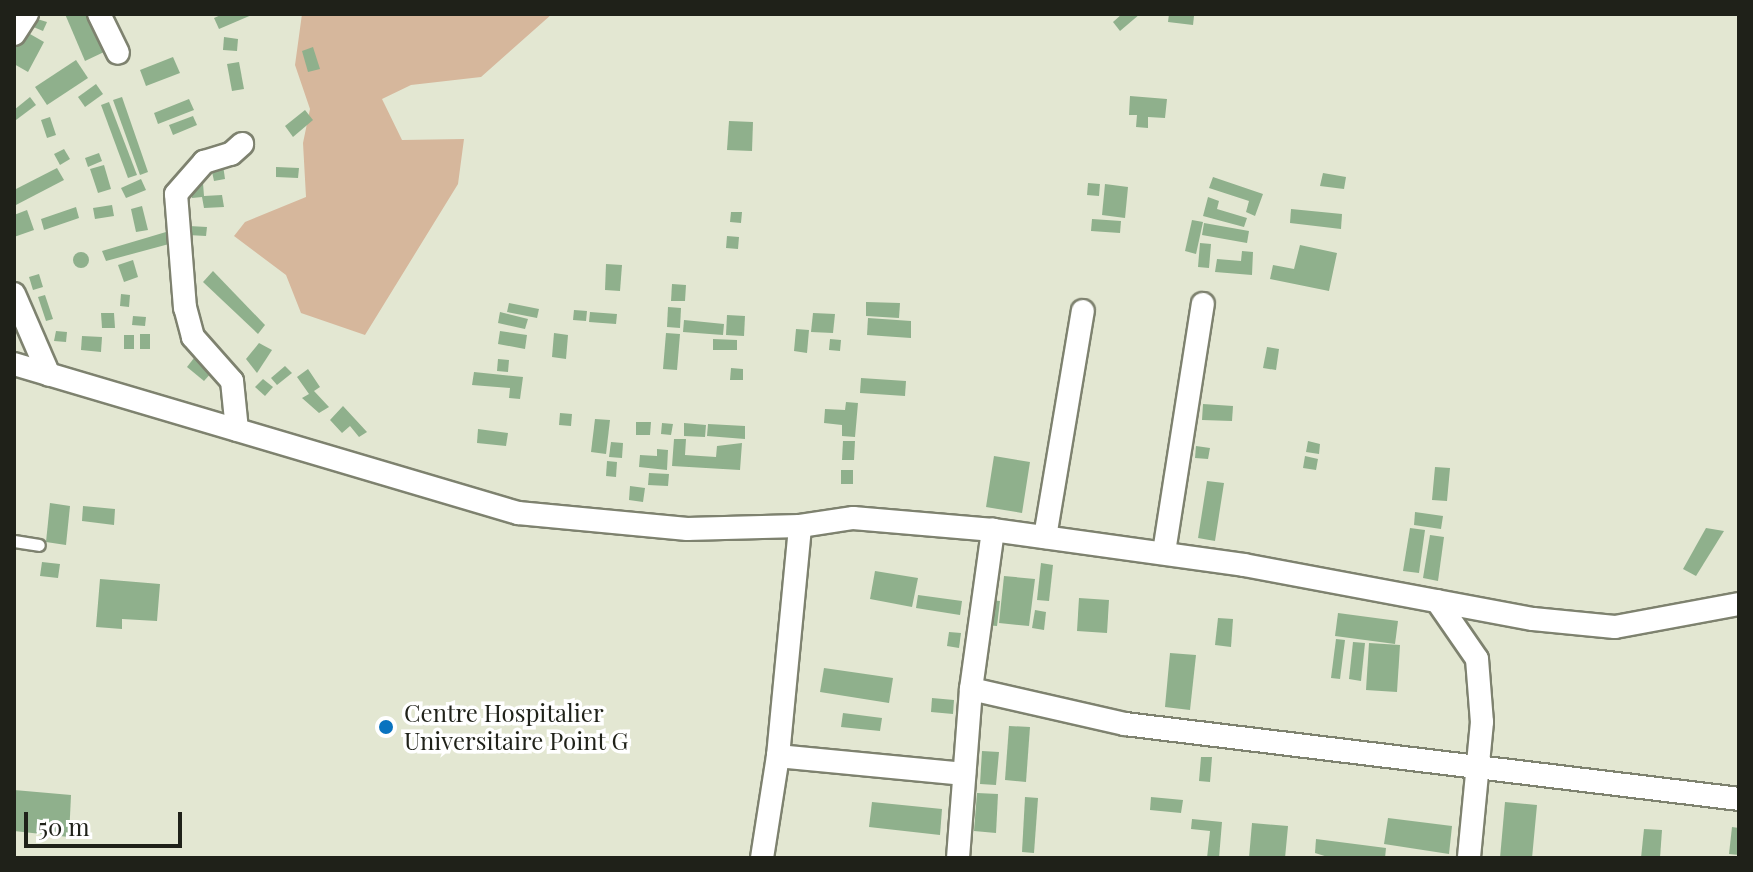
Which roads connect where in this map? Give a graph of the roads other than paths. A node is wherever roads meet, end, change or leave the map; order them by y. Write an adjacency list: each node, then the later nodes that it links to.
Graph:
1 (27, 14): 3 (street)
2 (99, 14): 4 (street)
3 (14, 34)
4 (118, 53)
5 (242, 144): 11 (street)
6 (14, 294): 10 (street)
7 (1203, 304): 17 (street)
8 (1083, 311): 14 (street)
9 (14, 364): 10 (street)
10 (49, 375): 11 (street)
11 (237, 430): 12 (street)
12 (800, 526): 13 (street); 21 (street)
13 (993, 530): 14 (street); 20 (street)
14 (1045, 537): 17 (street)
15 (14, 541): 16 (lane)
16 (39, 545)
17 (1164, 552): 18 (street)
18 (1437, 601): 19 (street); 22 (street)
19 (1739, 604)
20 (971, 689): 22 (street); 23 (street)
21 (778, 756): 23 (street); 25 (street)
22 (1477, 768): 24 (street); 27 (street)
23 (964, 774): 26 (street)
24 (1739, 799)
25 (762, 858)
26 (958, 858)
27 (1469, 858)

